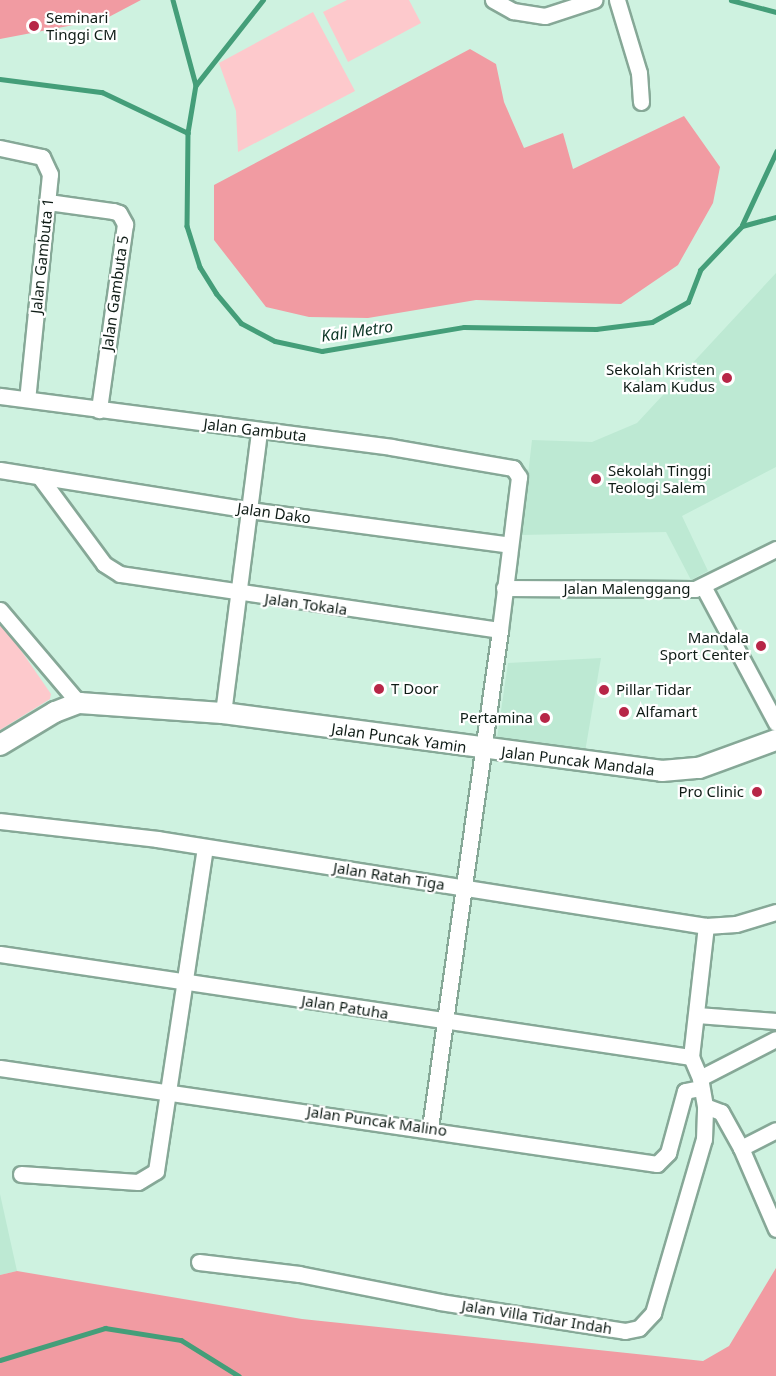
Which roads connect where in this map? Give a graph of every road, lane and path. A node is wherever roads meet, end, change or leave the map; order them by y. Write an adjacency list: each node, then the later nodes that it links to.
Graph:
1 (493, 0): 2 (street)
2 (594, 0)
3 (617, 0): 4 (street)
4 (641, 102)
5 (0, 148): 6 (street, Jalan Gambuta 1)
6 (48, 202): 8 (street, Jalan Gambuta 1); 9 (street, Jalan Gambuta 5)
7 (0, 396): 8 (street, Jalan Gambuta)
8 (27, 399): 9 (street, Jalan Gambuta)
9 (99, 410): 10 (street, Jalan Gambuta)
10 (259, 431): 13 (street); 14 (street, Jalan Gambuta)
11 (0, 470): 12 (street, Jalan Dako)
12 (39, 476): 13 (street, Jalan Dako); 18 (street, Jalan Tokala)
13 (249, 510): 14 (street, Jalan Dako); 18 (street)
14 (510, 545): 16 (street)
15 (776, 549): 17 (street, Jalan Malenggang)
16 (504, 588): 17 (street, Jalan Malenggang); 20 (street)
17 (704, 588): 23 (street)
18 (239, 595): 20 (street, Jalan Tokala); 22 (street)
19 (0, 610): 21 (street)
20 (500, 630): 26 (street)
21 (79, 703): 22 (main road, Jalan Puncak Yamin); 25 (main road)
22 (223, 713): 26 (main road, Jalan Puncak Yamin)
23 (776, 723)
24 (776, 740): 26 (main road, Jalan Puncak Mandala)
25 (0, 745)
26 (483, 750): 29 (street, Jalan Puncak Yamin)
27 (0, 821): 28 (street, Jalan Ratah Tiga)
28 (205, 848): 29 (street, Jalan Ratah Tiga); 33 (street)
29 (465, 888): 31 (street, Jalan Ratah Tiga); 36 (street, Jalan Puncak Yamin)
30 (776, 912): 31 (street, Jalan Ratah Tiga)
31 (706, 926): 34 (street)
32 (0, 954): 33 (street, Jalan Patuha)
33 (183, 981): 36 (street, Jalan Patuha); 41 (street)
34 (697, 1015): 35 (street); 38 (street)
35 (776, 1021)
36 (444, 1022): 38 (street, Jalan Patuha); 43 (street, Jalan Puncak Yamin)
37 (776, 1039): 40 (street)
38 (691, 1057): 40 (street, Jalan Villa Tidar Indah)
39 (0, 1068): 41 (street, Jalan Puncak Malino)
40 (701, 1083): 42 (street, Jalan Villa Tidar Indah); 43 (street, Jalan Puncak Malino)
41 (169, 1094): 43 (street, Jalan Puncak Malino); 46 (street)
42 (705, 1106): 45 (street); 48 (street, Jalan Villa Tidar Indah)
43 (430, 1128)
44 (776, 1130): 45 (street)
45 (741, 1148): 47 (street)
46 (21, 1174)
47 (775, 1226)
48 (200, 1262)

